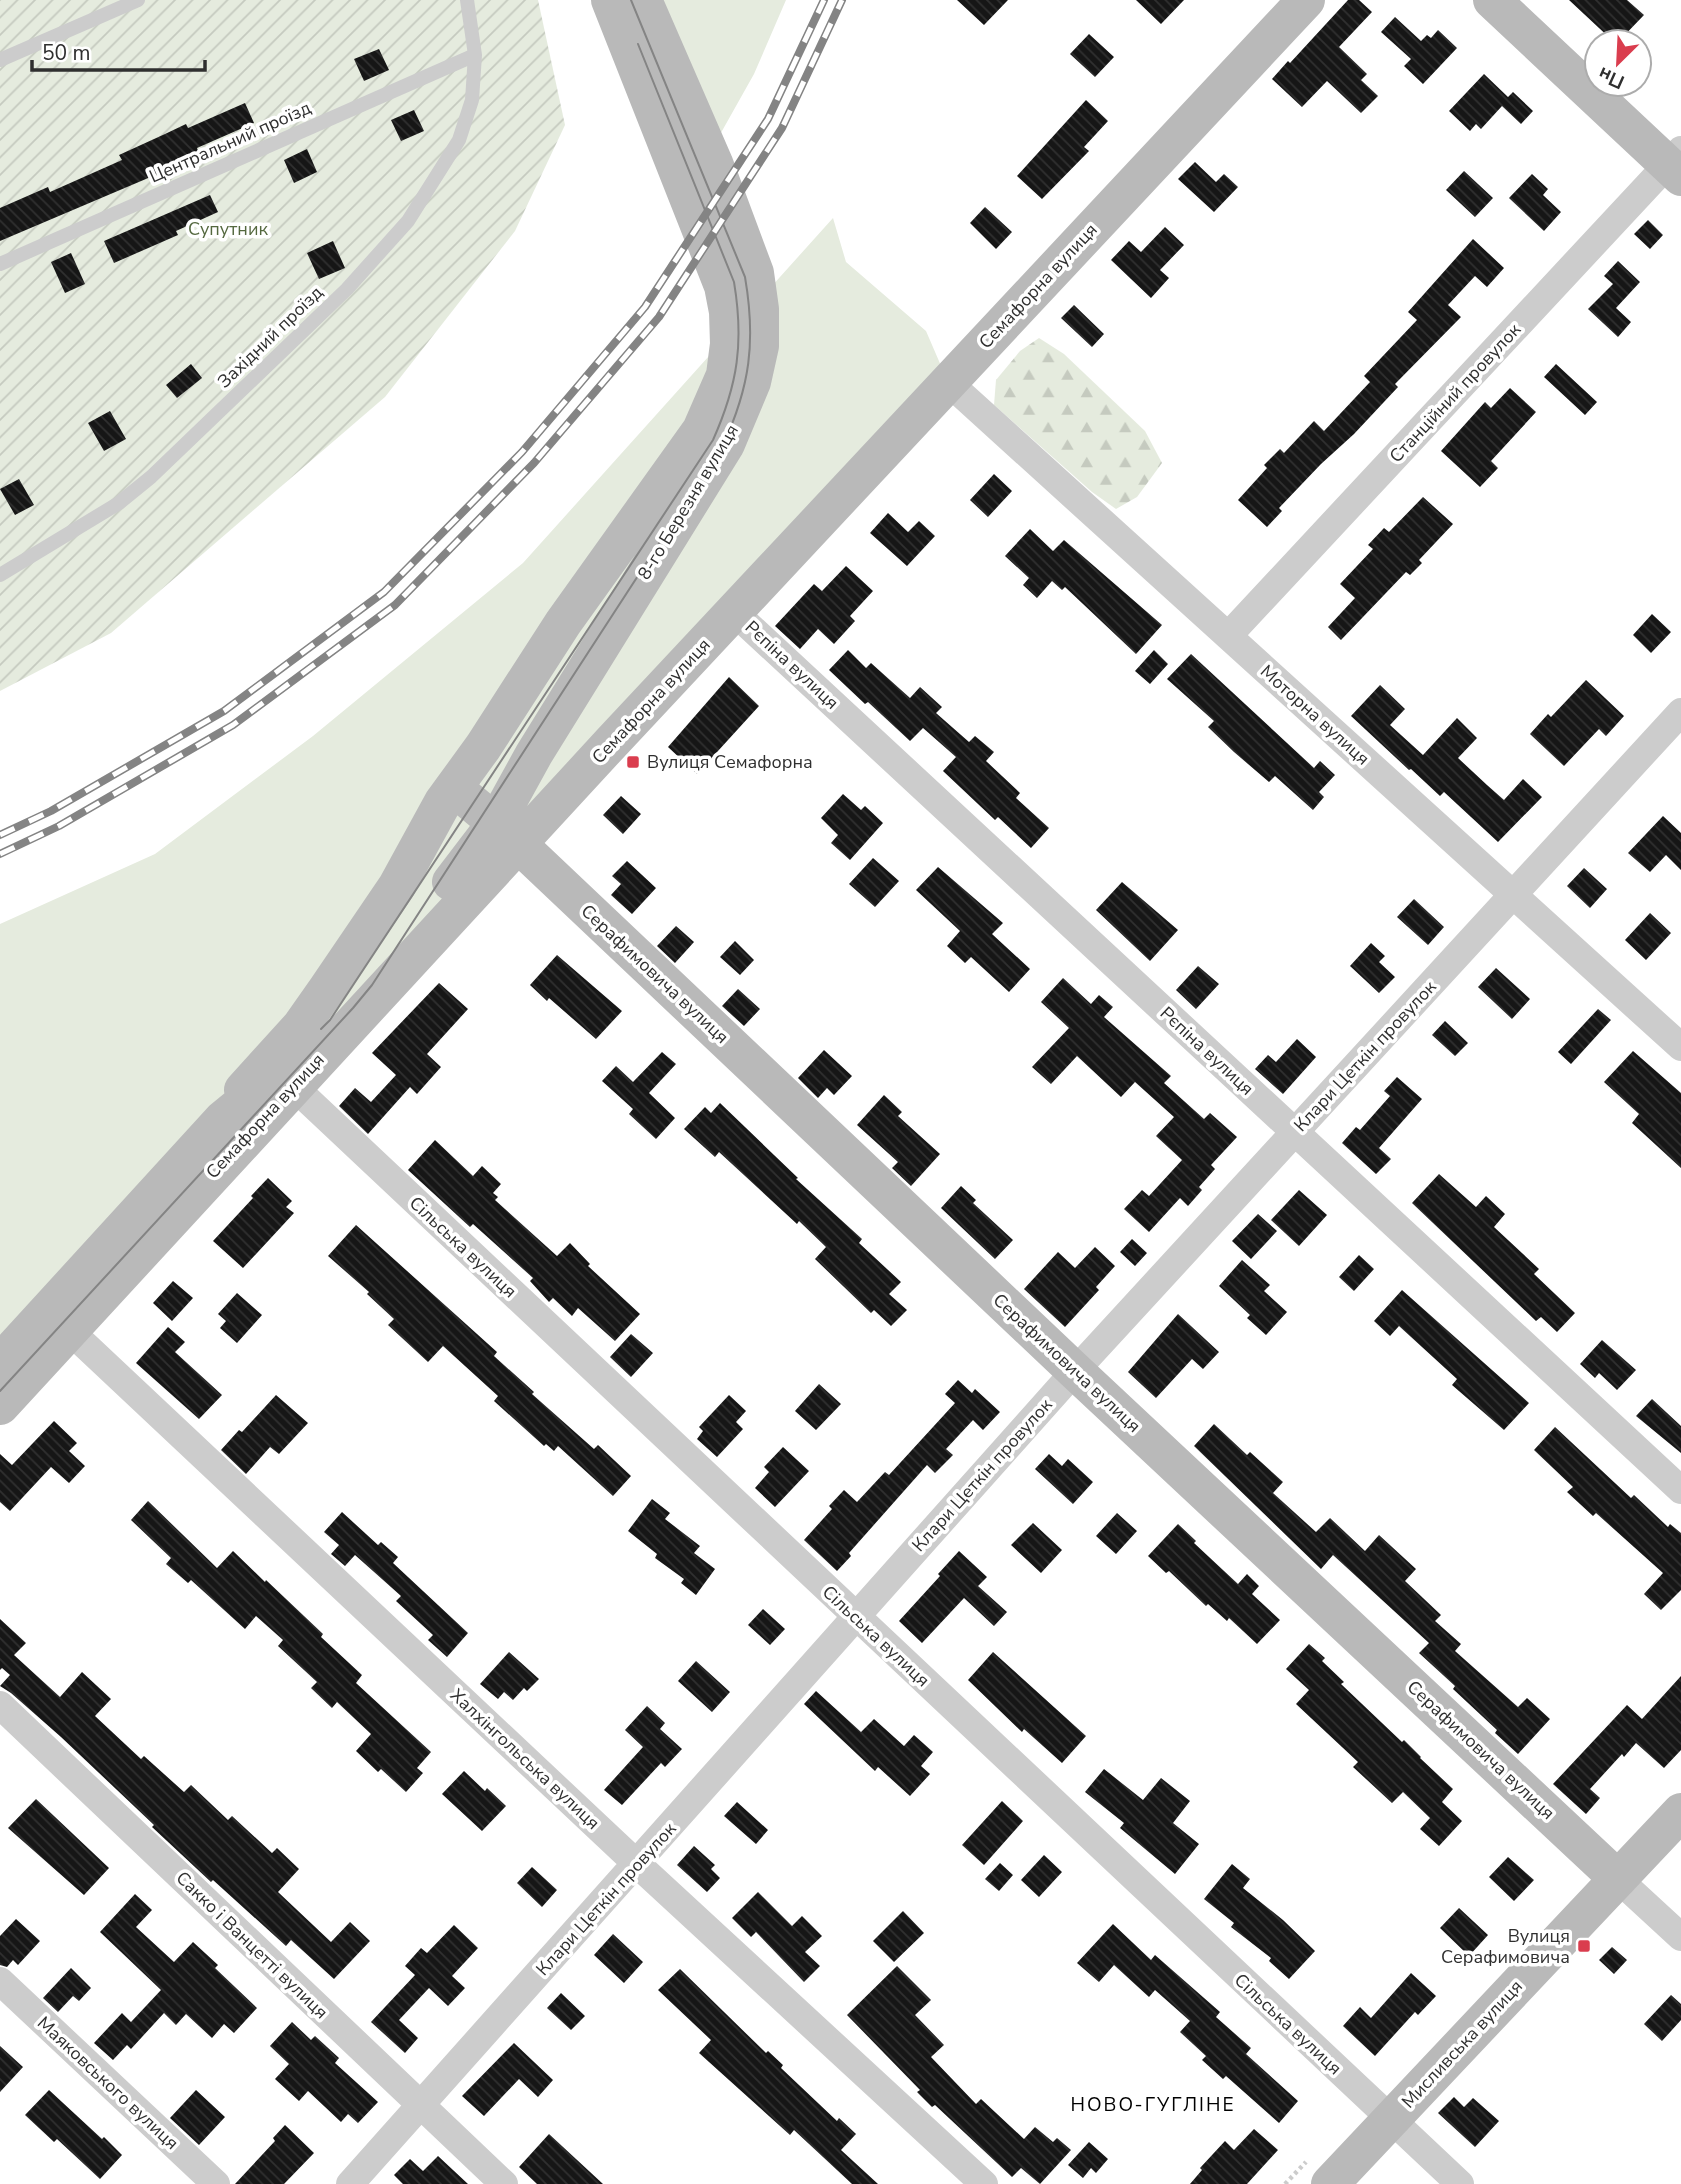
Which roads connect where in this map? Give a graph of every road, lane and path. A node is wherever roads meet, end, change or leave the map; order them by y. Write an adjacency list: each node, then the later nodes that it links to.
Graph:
1 (138, 0): 8 (lane)
2 (467, 0): 7 (lane, Західний проїзд)
3 (610, 0): 16 (main road, 8-го Березня вулиця)
4 (643, 0): 17 (main road, 8-го Березня вулиця)
5 (1306, 0): 11 (main road, Семафорна вулиця)
6 (1492, 0): 9 (main road)
7 (475, 55): 10 (lane, Центральний проїзд); 12 (lane, Західний проїзд)
8 (0, 60)
9 (1676, 164): 14 (street, Станційний провулок)
10 (0, 264)
11 (948, 382): 13 (main road, Семафорна вулиця); 14 (street, Моторна вулиця)
12 (0, 575)
13 (734, 612): 17 (main road, Семафорна вулиця); 22 (street, Рєпіна вулиця)
14 (1228, 636): 18 (street, Моторна вулиця)
15 (1681, 712): 18 (street, Клари Цеткін провулок)
16 (454, 788): 17 (main road, Серафимовича вулиця); 21 (main road, Семафорна вулиця)
17 (507, 834): 20 (main road, Семафорна вулиця); 21 (main road, Семафорна вулиця); 25 (main road, Серафимовича вулиця)
18 (1513, 895): 19 (street, Моторна вулиця); 22 (street, Клари Цеткін провулок)
19 (1681, 1047)
20 (293, 1086): 23 (main road, Семафорна вулиця); 28 (street, Сільська вулиця)
21 (222, 1121): 24 (main road, Семафорна вулиця)
22 (1295, 1132): 25 (street, Клари Цеткін провулок); 27 (street, Рєпіна вулиця)
23 (69, 1330): 26 (main road, Семафорна вулиця); 31 (street, Халхінгольська вулиця)
24 (0, 1363)
25 (1074, 1371): 28 (street, Клари Цеткін провулок); 32 (main road, Серафимовича вулиця)
26 (0, 1406)
27 (1681, 1490)
28 (856, 1617): 31 (street, Клари Цеткін провулок); 36 (street, Сільська вулиця)
29 (0, 1706): 35 (street, Сакко і Ванцетті вулиця)
30 (1681, 1812): 32 (main road, Мисливська вулиця)
31 (637, 1864): 35 (street, Клари Цеткін провулок); 40 (street, Халхінгольська вулиця)
32 (1618, 1879): 33 (street, Серафимовича вулиця); 36 (main road, Мисливська вулиця)
33 (1681, 1937)
34 (0, 1981): 37 (street, Маяковського вулиця)
35 (421, 2107): 38 (street, Клари Цеткін провулок); 39 (street, Сакко і Ванцетті вулиця)
36 (1390, 2120): 41 (main road, Мисливська вулиця); 42 (street, Сільська вулиця)
37 (216, 2184)
38 (350, 2184)
39 (504, 2184)
40 (984, 2184)
41 (1330, 2184)
42 (1460, 2184)

